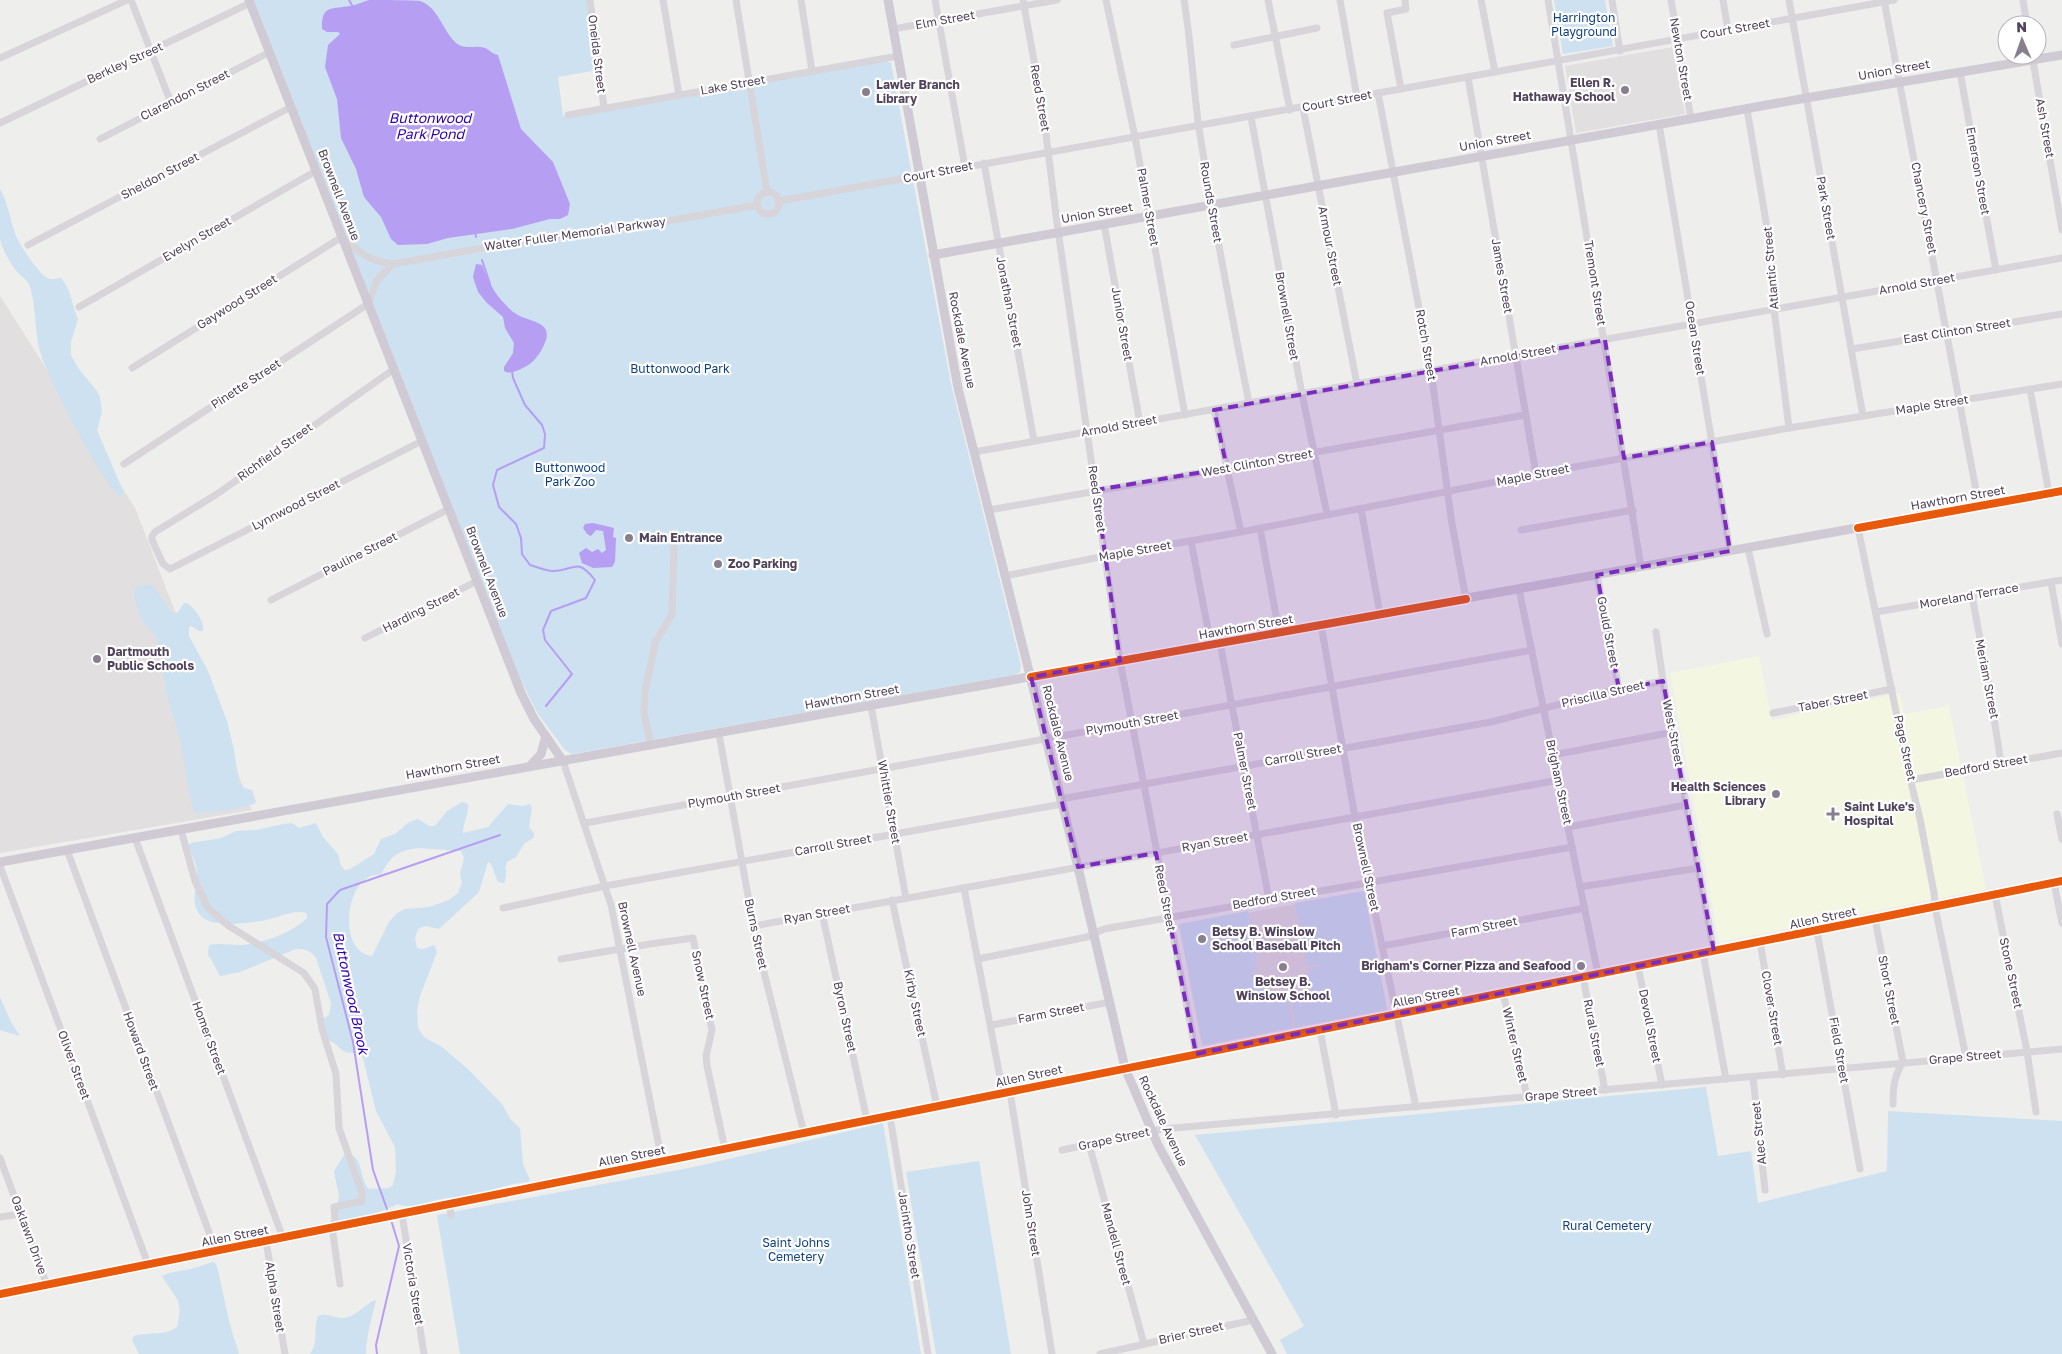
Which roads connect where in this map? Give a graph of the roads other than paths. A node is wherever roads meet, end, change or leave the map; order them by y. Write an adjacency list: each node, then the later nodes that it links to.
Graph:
1 (127, 0): 41 (street)
2 (131, 0): 35 (street)
3 (590, 0): 58 (street, Oneida Street)
4 (663, 0): 53 (street)
5 (736, 0): 49 (street)
6 (801, 0): 45 (street)
7 (888, 0): 30 (main road, Rockdale Avenue)
8 (936, 0): 28 (street)
9 (1057, 0): 25 (street, Elm Street)
10 (1106, 0): 68 (street, Palmer Street)
11 (1184, 0): 67 (street, Rounds Street)
12 (1268, 0): 32 (street)
13 (1340, 0): 54 (street)
14 (1405, 0): 51 (street)
15 (1481, 0): 46 (street)
16 (1548, 0): 42 (street, Tremont Street)
17 (1612, 0): 36 (street)
18 (1671, 0): 33 (street, Newton Street)
19 (1723, 0): 31 (street)
20 (1789, 0): 27 (street, Park Street)
21 (1894, 0): 23 (street, Court Street)
22 (2023, 0): 26 (street)
23 (1885, 1): 27 (street, Court Street); 50 (street, Chancery Street)
24 (250, 2): 35 (street, Berkley Street); 37 (main road, Brownell Avenue)
25 (1023, 3): 28 (street, Elm Street); 71 (street, Reed Street)
26 (2025, 15)
27 (1793, 19): 31 (street, Court Street); 55 (street, Park Street)
28 (939, 21): 30 (street, Elm Street); 74 (street)
29 (1317, 28): 32 (street)
30 (893, 29): 39 (main road, Rockdale Avenue)
31 (1728, 30): 33 (street, Court Street)
32 (1275, 36): 34 (street); 61 (street)
33 (1678, 40): 36 (street, Court Street); 64 (street, Newton Street)
34 (1234, 45)
35 (151, 50): 56 (street); 65 (street, Berkley Street)
36 (1620, 51): 42 (street, Court Street)
37 (270, 52): 56 (street, Clarendon Street); 57 (main road, Brownell Avenue)
38 (2062, 55): 40 (main road, Union Street)
39 (898, 56): 45 (street, Lake Street); 77 (main road, Rockdale Avenue)
40 (2047, 56)
41 (0, 58)
42 (1558, 61): 46 (street, Court Street); 70 (street, Tremont Street)
43 (1997, 64): 47 (main road, Union Street)
44 (2034, 65): 86 (street, Ash Street)
45 (812, 71): 49 (street, Lake Street)
46 (1495, 72): 48 (street, Court Street)
47 (1960, 72): 50 (main road, Union Street); 94 (street, Emerson Street)
48 (1468, 77): 51 (street, Court Street); 72 (street, James Street)
49 (749, 82): 53 (street, Lake Street); 79 (street)
50 (1898, 82): 55 (main road, Union Street); 95 (street, Chancery Street)
51 (1401, 89): 52 (street, Court Street)
52 (1378, 94): 54 (street, Court Street); 76 (street, Rotch Street)
53 (678, 95): 58 (street, Lake Street)
54 (1357, 97): 59 (street, Court Street)
55 (1806, 98): 60 (main road, Union Street); 96 (street, Park Street)
56 (171, 103): 69 (street, Clarendon Street)
57 (291, 107): 75 (main road, Brownell Avenue); 90 (street, Sheldon Street)
58 (604, 108): 62 (street, Lake Street)
59 (1304, 108): 61 (street, Court Street); 78 (street, Armour Street)
60 (1747, 108): 64 (main road, Union Street); 99 (street, Atlantic Street)
61 (1290, 110): 63 (street, Court Street)
62 (568, 115)
63 (1251, 117): 67 (street, Court Street); 80 (street, Brownell Street)
64 (1691, 119): 66 (main road, Union Street)
65 (0, 122)
66 (1659, 124): 70 (main road, Union Street); 101 (street, Ocean Street)
67 (1199, 126): 68 (street, Court Street); 83 (street, Rounds Street)
68 (1135, 136): 71 (street, Court Street); 84 (street, Palmer Street)
69 (100, 138)
70 (1572, 140): 72 (main road, Union Street); 103 (street, Tremont Street)
71 (1049, 152): 73 (street, Court Street); 87 (street, Reed Street)
72 (1481, 157): 76 (main road, Union Street); 105 (street, James Street)
73 (984, 163): 74 (street, Court Street); 89 (street, Jonathan Street)
74 (965, 167): 77 (street, Court Street)
75 (316, 171): 88 (main road, Brownell Avenue); 98 (street, Evelyn Street)
76 (1393, 173): 78 (main road, Union Street); 108 (street, Rotch Street)
77 (919, 175): 81 (street, Court Street); 91 (main road, Rockdale Avenue)
78 (1319, 186): 80 (main road, Union Street); 109 (street, Armour Street)
79 (767, 192): 81 (street); 82 (street)
80 (1265, 196): 83 (main road, Union Street); 112 (street, Brownell Street)
81 (780, 201): 82 (street)
82 (757, 205): 93 (street, Walter Fuller Memorial Parkway)
83 (1211, 205): 84 (main road, Union Street); 114 (street, Rounds Street)
84 (1150, 216): 85 (main road, Union Street); 116 (street, Palmer Street)
85 (1104, 224): 87 (main road, Union Street); 119 (street, Junior Street)
86 (2062, 230)
87 (1059, 232): 89 (main road, Union Street); 122 (street, Reed Street)
88 (342, 237): 93 (street, Walter Fuller Memorial Parkway); 97 (main road, Brownell Avenue); 106 (street, Gaywood Street)
89 (999, 243): 91 (main road, Union Street); 124 (street, Jonathan Street)
90 (28, 245)
91 (934, 255): 126 (main road, Rockdale Avenue)
92 (2062, 258): 94 (street, Arnold Street)
93 (393, 264): 97 (street)
94 (1996, 270): 95 (street, Arnold Street)
95 (1937, 280): 96 (street, Arnold Street); 102 (street, Chancery Street)
96 (1842, 297): 99 (street, Arnold Street); 104 (street, Park Street)
97 (368, 304): 107 (main road, Brownell Avenue); 129 (street, Pinette Street)
98 (78, 307)
99 (1774, 309): 101 (street, Arnold Street); 120 (street, Atlantic Street)
100 (2062, 314): 102 (street, East Clinton Street)
101 (1692, 324): 103 (street, Arnold Street); 125 (street, Ocean Street)
102 (1947, 333): 104 (street, East Clinton Street); 113 (street, Chancery Street)
103 (1604, 340): 105 (street, Arnold Street); 128 (street, Tremont Street)
104 (1852, 349): 118 (street, Park Street)
105 (1515, 356): 108 (street, Arnold Street); 117 (street, James Street)
106 (132, 368)
107 (394, 369): 123 (main road, Brownell Avenue); 152 (street, Richfield Street)
108 (1431, 371): 109 (street, Arnold Street); 121 (street, Rotch Street)
109 (1357, 384): 112 (street, Arnold Street)
110 (2062, 384): 111 (street, Maple Street)
111 (2030, 389): 113 (street, Maple Street); 135 (street)
112 (1302, 394): 114 (street, Arnold Street); 127 (street, Brownell Street)
113 (1960, 400): 118 (street, Maple Street); 136 (street, Chancery Street)
114 (1249, 403): 115 (street, Arnold Street)
115 (1214, 410): 116 (street, Arnold Street); 130 (street)
116 (1185, 415): 119 (street, Arnold Street)
117 (1526, 415): 121 (street, West Clinton Street); 131 (street, James Street)
118 (1863, 416): 120 (street, Maple Street)
119 (1140, 423): 122 (street, Arnold Street)
120 (1789, 428): 125 (street, Maple Street)
121 (1438, 430): 127 (street, West Clinton Street); 134 (street, Rotch Street)
122 (1087, 432): 124 (street, Arnold Street); 132 (street, Reed Street)
123 (422, 441): 137 (main road, Brownell Avenue); 152 (street, Lynnwood Street)
124 (1034, 442): 126 (street, Arnold Street)
125 (1712, 442): 128 (street, Maple Street); 149 (street, Ocean Street)
126 (974, 452): 139 (main road, Rockdale Avenue)
127 (1315, 453): 130 (street, West Clinton Street); 141 (street, Brownell Street)
128 (1624, 458): 131 (street, Maple Street); 140 (street, Tremont Street)
129 (124, 464)
130 (1227, 468): 132 (street, West Clinton Street); 145 (street)
131 (1536, 474): 134 (street, Maple Street)
132 (1096, 490): 139 (street, West Clinton Street); 150 (street, Reed Street)
133 (2062, 491): 135 (main road, Hawthorn Street)
134 (1448, 492): 138 (street, Maple Street); 160 (street, Rotch Street)
135 (2048, 493): 136 (main road, Hawthorn Street)
136 (1979, 506): 143 (main road, Hawthorn Street)
137 (449, 509): 156 (main road, Brownell Avenue); 161 (street, Pauline Street)
138 (1361, 509): 141 (street, Maple Street); 163 (street)
139 (989, 510): 154 (main road, Rockdale Avenue)
140 (1633, 510): 144 (street); 151 (street, Tremont Street)
141 (1327, 514): 142 (street, Maple Street)
142 (1260, 528): 145 (street, Maple Street); 165 (street)
143 (1858, 528): 148 (main road, Hawthorn Street); 162 (street, Page Street)
144 (1521, 530)
145 (1241, 532): 146 (street, Maple Street)
146 (1191, 541): 150 (street, Maple Street); 169 (street, Palmer Street)
147 (674, 546): 187 (street)
148 (1748, 548): 149 (main road, Hawthorn Street); 167 (street)
149 (1730, 551): 151 (main road, Hawthorn Street)
150 (1105, 556): 154 (street, Maple Street); 172 (street, Reed Street)
151 (1642, 567): 153 (main road, Hawthorn Street)
152 (170, 569)
153 (1598, 574): 158 (main road, Hawthorn Street); 177 (street, Gould Street)
154 (1005, 576): 173 (main road, Rockdale Avenue)
155 (2062, 580): 157 (street, Moreland Terrace)
156 (477, 581): 168 (street, Harding Street); 185 (main road, Brownell Avenue)
157 (2052, 582): 159 (street, Moreland Terrace); 170 (street)
158 (1520, 589): 160 (main road, Hawthorn Street); 171 (street, Brigham Street)
159 (1972, 596): 162 (street, Moreland Terrace); 192 (street, Meriam Street)
160 (1466, 599): 163 (main road, Hawthorn Street)
161 (271, 600)
162 (1876, 612): 176 (street, Page Street)
163 (1380, 614): 164 (main road, Hawthorn Street)
164 (1320, 625): 165 (main road, Hawthorn Street); 175 (street, Brownell Street)
165 (1279, 632): 169 (main road, Hawthorn Street)
166 (1656, 632): 174 (street, West Street)
167 (1767, 634)
168 (365, 638)
169 (1215, 644): 172 (main road, Hawthorn Street); 178 (street, Palmer Street)
170 (2062, 644)
171 (1532, 650): 175 (street, Plymouth Street); 180 (street, Brigham Street)
172 (1120, 661): 173 (main road, Hawthorn Street); 182 (street, Reed Street)
173 (1031, 677): 179 (main road, Hawthorn Street); 186 (main road, Rockdale Avenue)
174 (1663, 681): 177 (street, Priscilla Street); 183 (street, West Street)
175 (1332, 686): 178 (street, Plymouth Street); 188 (street, Brownell Street)
176 (1892, 689): 181 (street, Taber Street); 197 (street, Page Street)
177 (1619, 690): 180 (street, Priscilla Street)
178 (1232, 705): 182 (street, Plymouth Street); 194 (street, Palmer Street)
179 (871, 706): 184 (main road, Hawthorn Street); 195 (street, Whittier Street)
180 (1544, 708): 188 (street, Carroll Street); 190 (street, Brigham Street)
181 (1773, 713)
182 (1131, 723): 186 (street, Plymouth Street); 198 (street, Reed Street)
183 (1673, 732): 190 (street); 201 (street, West Street)
184 (719, 734): 187 (main road, Hawthorn Street); 199 (street, Burns Street)
185 (546, 736): 191 (main road, Brownell Avenue); 193 (main road)
186 (1046, 738): 195 (street, Plymouth Street); 200 (main road, Rockdale Avenue)
187 (651, 746): 191 (main road, Hawthorn Street)
188 (1344, 748): 194 (street, Carroll Street); 203 (street, Brownell Street)
189 (2062, 753): 192 (street, Bedford Street)
190 (1554, 755): 196 (street, Brigham Street)
191 (563, 761): 193 (main road, Hawthorn Street); 204 (street, Brownell Avenue)
192 (2001, 763): 197 (street, Bedford Street)
193 (530, 766): 206 (main road, Hawthorn Street)
194 (1244, 766): 198 (street, Carroll Street); 208 (street, Palmer Street)
195 (883, 770): 199 (street, Plymouth Street); 207 (street, Whittier Street)
196 (1559, 780): 203 (street, Ryan Street); 205 (street, Brigham Street)
197 (1911, 780): 227 (street, Page Street)
198 (1144, 784): 200 (street, Carroll Street); 213 (street, Reed Street)
199 (730, 797): 204 (street, Plymouth Street); 214 (street, Burns Street)
200 (1062, 802): 207 (street, Carroll Street); 216 (main road, Rockdale Avenue)
201 (1686, 805): 205 (street); 217 (street, West Street)
202 (2057, 814): 210 (street)
203 (1355, 817): 208 (street, Ryan Street); 218 (street, Brownell Street)
204 (584, 823): 220 (street, Brownell Avenue)
205 (1568, 827): 211 (street, Brigham Street)
206 (182, 830): 209 (main road, Hawthorn Street); 287 (street)
207 (894, 834): 214 (street, Carroll Street); 224 (street, Whittier Street)
208 (1257, 835): 213 (street, Ryan Street); 225 (street, Palmer Street)
209 (134, 838): 212 (main road, Hawthorn Street); 288 (street, Homer Street)
210 (2062, 839)
211 (1572, 847): 218 (street, Bedford Street); 221 (street, Brigham Street)
212 (67, 850): 215 (main road, Hawthorn Street); 290 (street, Howard Street)
213 (1156, 853): 216 (street, Ryan Street); 231 (street, Reed Street)
214 (742, 861): 220 (street, Carroll Street); 234 (street, Burns Street)
215 (0, 864): 291 (street, Oliver Street)
216 (1078, 867): 222 (street, Ryan Street); 236 (main road, Rockdale Avenue)
217 (1698, 868): 221 (street); 240 (street, West Street)
218 (1370, 881): 225 (street, Bedford Street); 238 (street, Brownell Street)
219 (2058, 882): 223 (street, Allen Street); 233 (street)
220 (604, 886): 228 (street, Carroll Street); 239 (street, Brownell Avenue)
221 (1580, 886): 229 (street, Brigham Street)
222 (964, 888): 224 (street, Ryan Street); 243 (street, John Street)
223 (1995, 895): 227 (street, Allen Street); 253 (street, Stone Street)
224 (906, 898): 226 (street, Ryan Street)
225 (1270, 899): 231 (street, Bedford Street)
226 (892, 900): 230 (street, Ryan Street); 267 (street, Kirby Street)
227 (1936, 906): 232 (street, Allen Street); 255 (street, Page Street)
228 (502, 908)
229 (1585, 908): 238 (street, Farm Street); 245 (street, Brigham Street)
230 (822, 914): 234 (street, Ryan Street); 272 (street, Byron Street)
231 (1169, 917): 236 (street, Bedford Street); 254 (street, Reed Street)
232 (1875, 919): 235 (street, Allen Street); 256 (street, Short Street)
233 (2062, 923)
234 (754, 926): 274 (street, Burns Street)
235 (1817, 930): 237 (street, Allen Street); 258 (street, Field Street)
236 (1094, 933): 243 (street, Bedford Street); 248 (main road, Rockdale Avenue)
237 (1760, 942): 240 (street, Allen Street); 259 (street, Clover Street)
238 (1382, 946): 249 (street, Brownell Street)
239 (620, 949): 242 (street); 276 (street, Snow Street); 279 (street, Brownell Avenue)
240 (1714, 951): 241 (street, Allen Street)
241 (1704, 953): 244 (street, Allen Street); 261 (street)
242 (561, 959)
243 (978, 959): 250 (street, John Street)
244 (1638, 966): 245 (street, Allen Street); 262 (street, Devoll Street)
245 (1598, 974): 246 (street, Allen Street)
246 (1583, 977): 247 (street, Allen Street); 263 (street, Rural Street)
247 (1503, 993): 249 (street, Allen Street); 265 (street, Winter Street)
248 (1110, 1002): 250 (street, Farm Street); 257 (main road, Rockdale Avenue)
249 (1396, 1014): 251 (street, Allen Street); 268 (street, Brownell Street)
250 (992, 1025): 264 (street, John Street)
251 (1320, 1030): 254 (street, Allen Street); 270 (street)
252 (2062, 1049): 253 (street, Grape Street)
253 (2027, 1051): 255 (street, Grape Street); 269 (street, Stone Street)
254 (1196, 1054): 257 (street, Allen Street)
255 (1966, 1057): 256 (street, Grape Street)
256 (1903, 1062): 258 (street, Grape Street); 266 (street)
257 (1126, 1068): 264 (street, Allen Street); 273 (main road, Rockdale Avenue)
258 (1842, 1070): 259 (street, Grape Street); 280 (street, Field Street)
259 (1783, 1075): 260 (street, Grape Street)
260 (1752, 1077): 261 (street, Grape Street); 281 (street, Alec Street)
261 (1726, 1079): 262 (street, Grape Street)
262 (1662, 1085): 263 (street, Grape Street)
263 (1605, 1090): 265 (street, Grape Street)
264 (1006, 1093): 267 (street, Allen Street); 300 (street, John Street)
265 (1526, 1096): 268 (street, Grape Street)
266 (1892, 1104)
267 (937, 1106): 271 (street, Allen Street)
268 (1416, 1107): 270 (street, Grape Street)
269 (2036, 1112)
270 (1336, 1115): 273 (street, Grape Street)
271 (890, 1116): 272 (street, Allen Street); 299 (street, Jacintho Street)
272 (867, 1120): 274 (street, Allen Street)
273 (1152, 1131): 275 (street, Grape Street); 295 (main road, Rockdale Avenue)
274 (804, 1133): 276 (street, Allen Street)
275 (1089, 1144): 277 (street, Grape Street); 296 (street, Mandell Street)
276 (725, 1149): 279 (street, Allen Street)
277 (1062, 1150)
278 (0, 1158): 283 (street, Oaklawn Drive)
279 (662, 1161): 282 (street, Allen Street)
280 (1860, 1169)
281 (1765, 1190)
282 (449, 1204): 284 (street, Allen Street); 285 (street)
283 (21, 1214): 286 (street); 293 (street, Oaklawn Drive)
284 (402, 1214): 287 (street, Allen Street); 298 (street, Victoria Street)
285 (451, 1215)
286 (0, 1218)
287 (332, 1228): 288 (street, Allen Street); 292 (street)
288 (283, 1238): 289 (street, Allen Street)
289 (266, 1241): 290 (street, Allen Street); 297 (street, Alpha Street)
290 (216, 1251): 291 (street, Allen Street)
291 (148, 1264): 293 (street, Allen Street)
292 (340, 1284)
293 (47, 1285): 294 (street, Allen Street)
294 (0, 1294)
295 (1253, 1320): 296 (street, Brier Street); 302 (main road, Rockdale Avenue)
296 (1144, 1344): 301 (street, Brier Street)
297 (285, 1354)
298 (424, 1354)
299 (928, 1354)
300 (1052, 1354)
301 (1100, 1354)
302 (1272, 1354)

